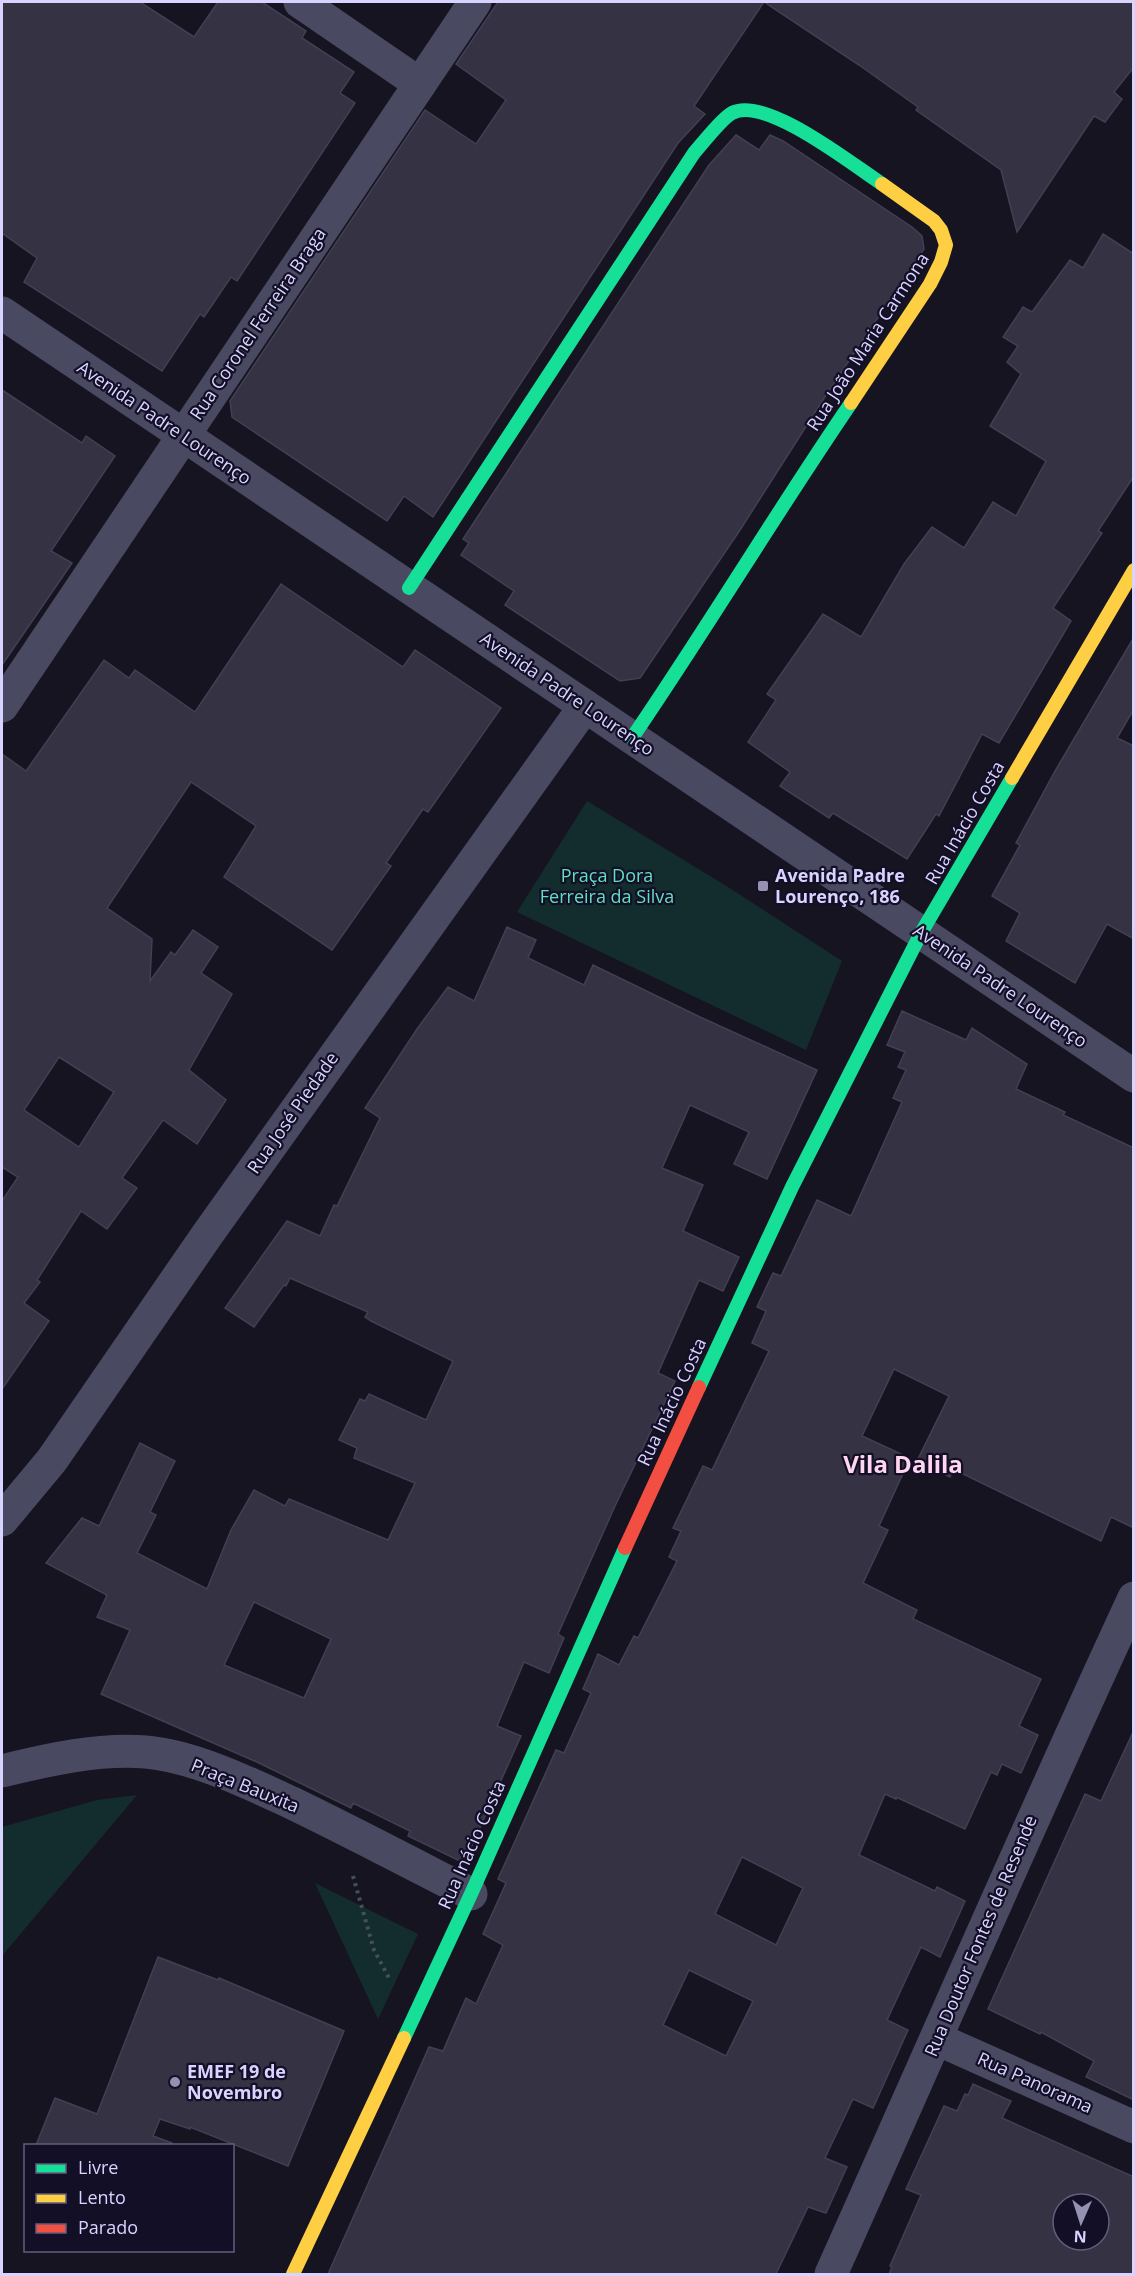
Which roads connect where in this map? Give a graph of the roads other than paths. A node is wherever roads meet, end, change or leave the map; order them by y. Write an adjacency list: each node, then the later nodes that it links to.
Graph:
1 (300, 2): 3 (street)
2 (475, 2): 3 (street, Rua Coronel Ferreira Braga)
3 (420, 84): 5 (street, Rua Coronel Ferreira Braga)
4 (2, 313): 5 (street, Avenida Padre Lourenço)
5 (183, 435): 7 (street, Avenida Padre Lourenço); 8 (street, Rua Coronel Ferreira Braga)
6 (1134, 570): 11 (street, Rua Inácio Costa)
7 (409, 588): 9 (street, Avenida Padre Lourenço); 10 (street, Rua João Maria Carmona)
8 (2, 706)
9 (585, 706): 10 (street, Avenida Padre Lourenço); 13 (street, Rua José Piedade)
10 (632, 738): 11 (street, Avenida Padre Lourenço)
11 (921, 933): 12 (street, Avenida Padre Lourenço); 16 (street, Rua Inácio Costa)
12 (1134, 1076)
13 (2, 1520)
14 (1134, 1598): 17 (street, Rua Doutor Fontes de Resende)
15 (2, 1771): 16 (street, Praça Bauxita)
16 (471, 1894): 19 (street, Rua Inácio Costa)
17 (937, 2039): 18 (street, Rua Panorama); 20 (street, Rua Doutor Fontes de Resende)
18 (1134, 2127)
19 (293, 2274)
20 (831, 2274)

